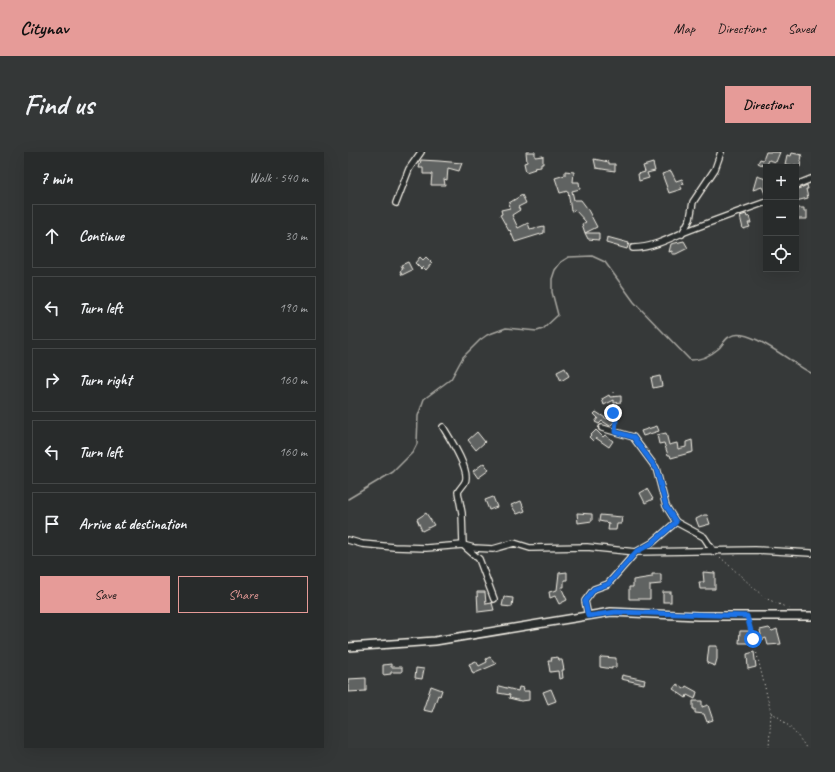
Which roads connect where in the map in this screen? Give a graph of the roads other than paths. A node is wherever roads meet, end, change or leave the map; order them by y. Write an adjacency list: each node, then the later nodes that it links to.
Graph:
1 (421, 152): 5 (street)
2 (721, 152): 7 (street)
3 (811, 179): 4 (street)
4 (799, 184)
5 (396, 203)
6 (763, 203): 7 (street)
7 (682, 234): 8 (street)
8 (633, 248)
9 (443, 426): 13 (street)
10 (602, 428): 11 (street)
11 (676, 522): 14 (street); 15 (street)
12 (348, 540): 13 (street)
13 (463, 545): 14 (street); 17 (street)
14 (636, 552): 15 (street); 18 (street)
15 (714, 552): 16 (street)
16 (811, 553)
17 (494, 599)
18 (588, 616): 19 (main road); 20 (main road)
19 (811, 616)
20 (348, 647)

